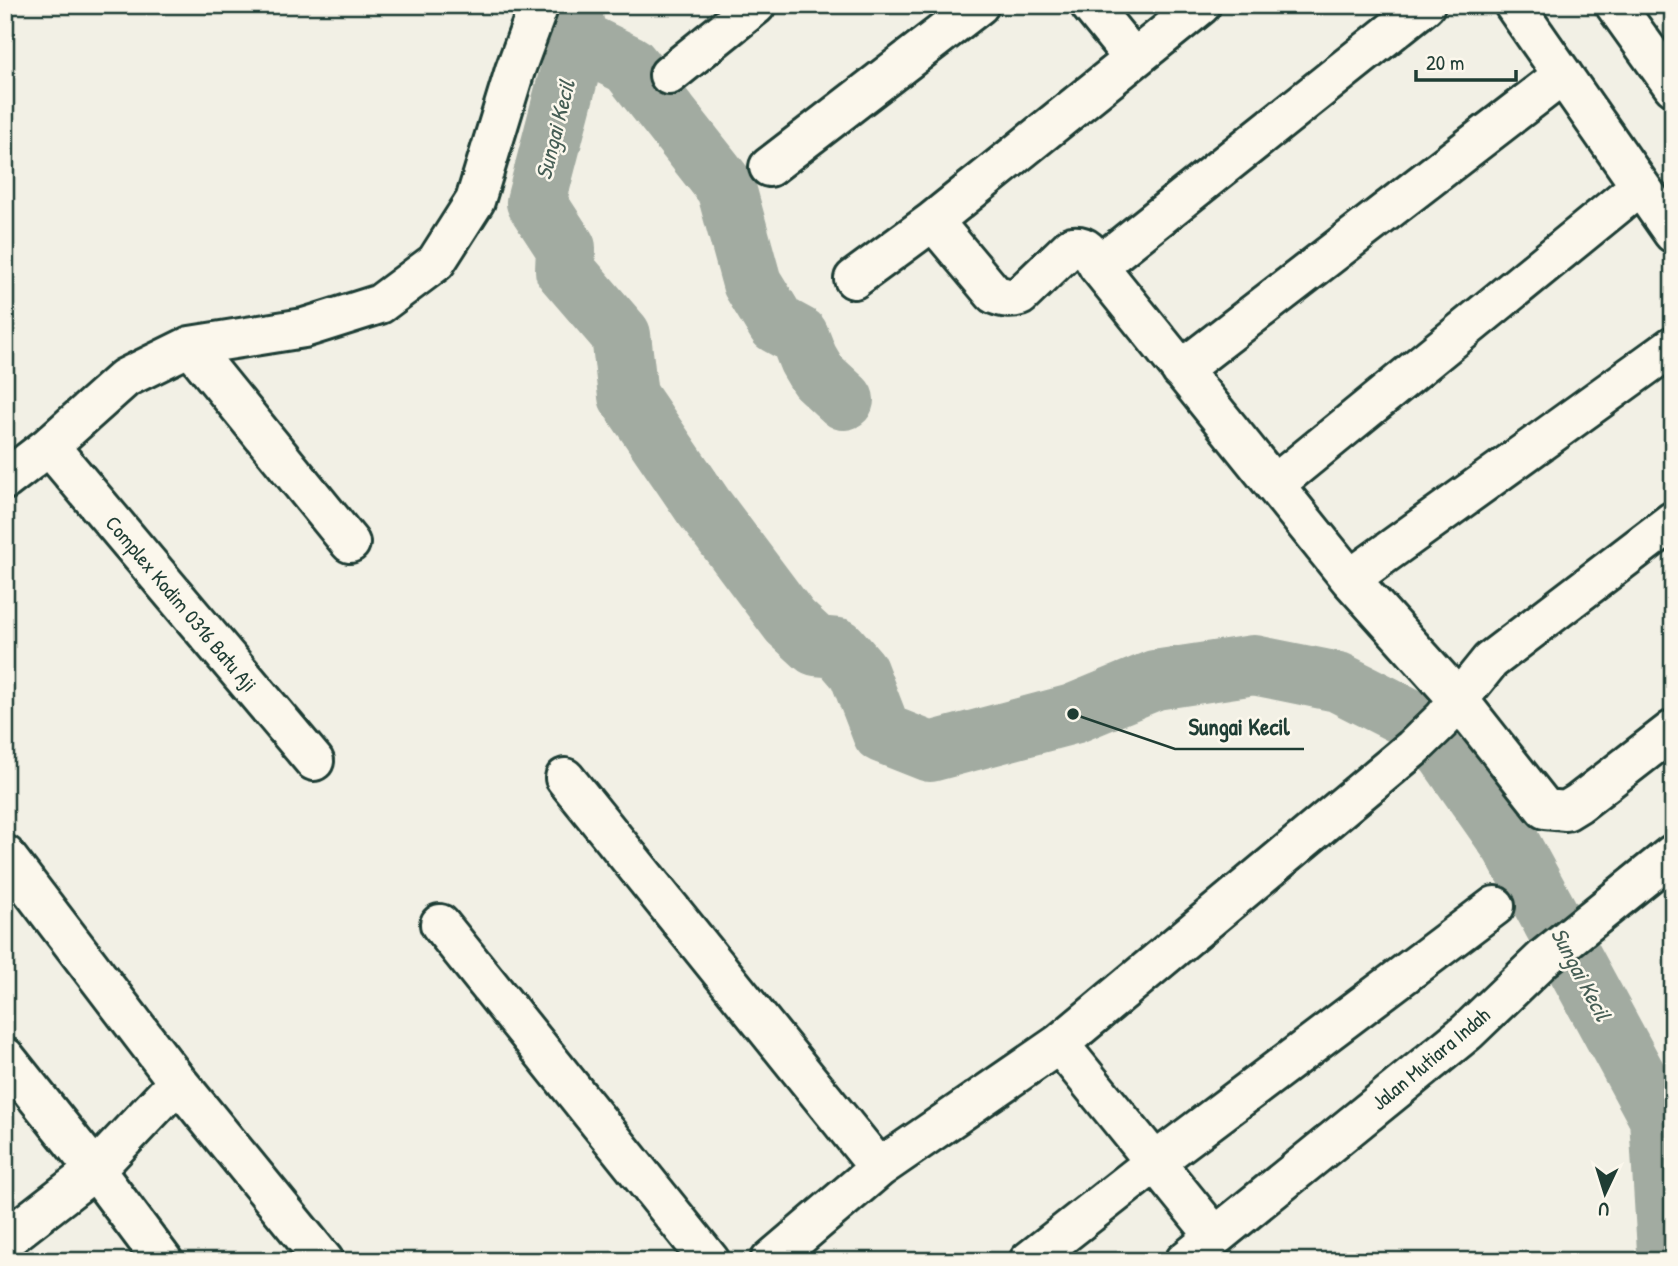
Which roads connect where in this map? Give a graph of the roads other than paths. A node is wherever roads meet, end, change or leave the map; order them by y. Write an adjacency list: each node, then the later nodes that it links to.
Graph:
1 (538, 5): 19 (street)
2 (756, 5): 10 (street)
3 (979, 5): 13 (street)
4 (1090, 5): 9 (street)
5 (1201, 5): 9 (street)
6 (1425, 5): 17 (street)
7 (1514, 5): 11 (street)
8 (1615, 5): 12 (street)
9 (1134, 59): 15 (street)
10 (669, 75)
11 (1563, 75): 14 (street); 21 (street)
12 (1673, 86)
13 (769, 167)
14 (1640, 186): 16 (street); 24 (street)
15 (933, 221): 17 (street); 18 (street)
16 (1673, 233)
17 (1098, 265): 21 (street)
18 (854, 279)
19 (190, 346): 22 (street); 26 (street)
20 (1673, 346): 27 (street)
21 (1181, 370): 24 (street)
22 (48, 446): 23 (street); 30 (street, Complex Kodim 0316 Batu Aji)
23 (5, 480)
24 (1274, 485): 27 (street)
25 (1673, 521): 28 (street)
26 (350, 543)
27 (1350, 579): 28 (street)
28 (1451, 709): 29 (street); 36 (street)
29 (1673, 730)
30 (314, 761)
31 (565, 778): 40 (street)
32 (1673, 854): 42 (street, Jalan Mutiara Indah)
33 (5, 855): 38 (street)
34 (1496, 906): 39 (street)
35 (440, 924): 46 (street)
36 (1059, 1044): 39 (street); 40 (street)
37 (5, 1058): 41 (street)
38 (178, 1082): 41 (street); 45 (street)
39 (1155, 1162): 42 (street); 48 (street)
40 (879, 1168): 47 (street)
41 (95, 1170): 43 (street); 44 (street)
42 (1215, 1236): 49 (street, Jalan Mutiara Indah)
43 (5, 1240)
44 (163, 1261)
45 (324, 1261)
46 (710, 1261)
47 (770, 1261)
48 (1029, 1261)
49 (1185, 1261)

